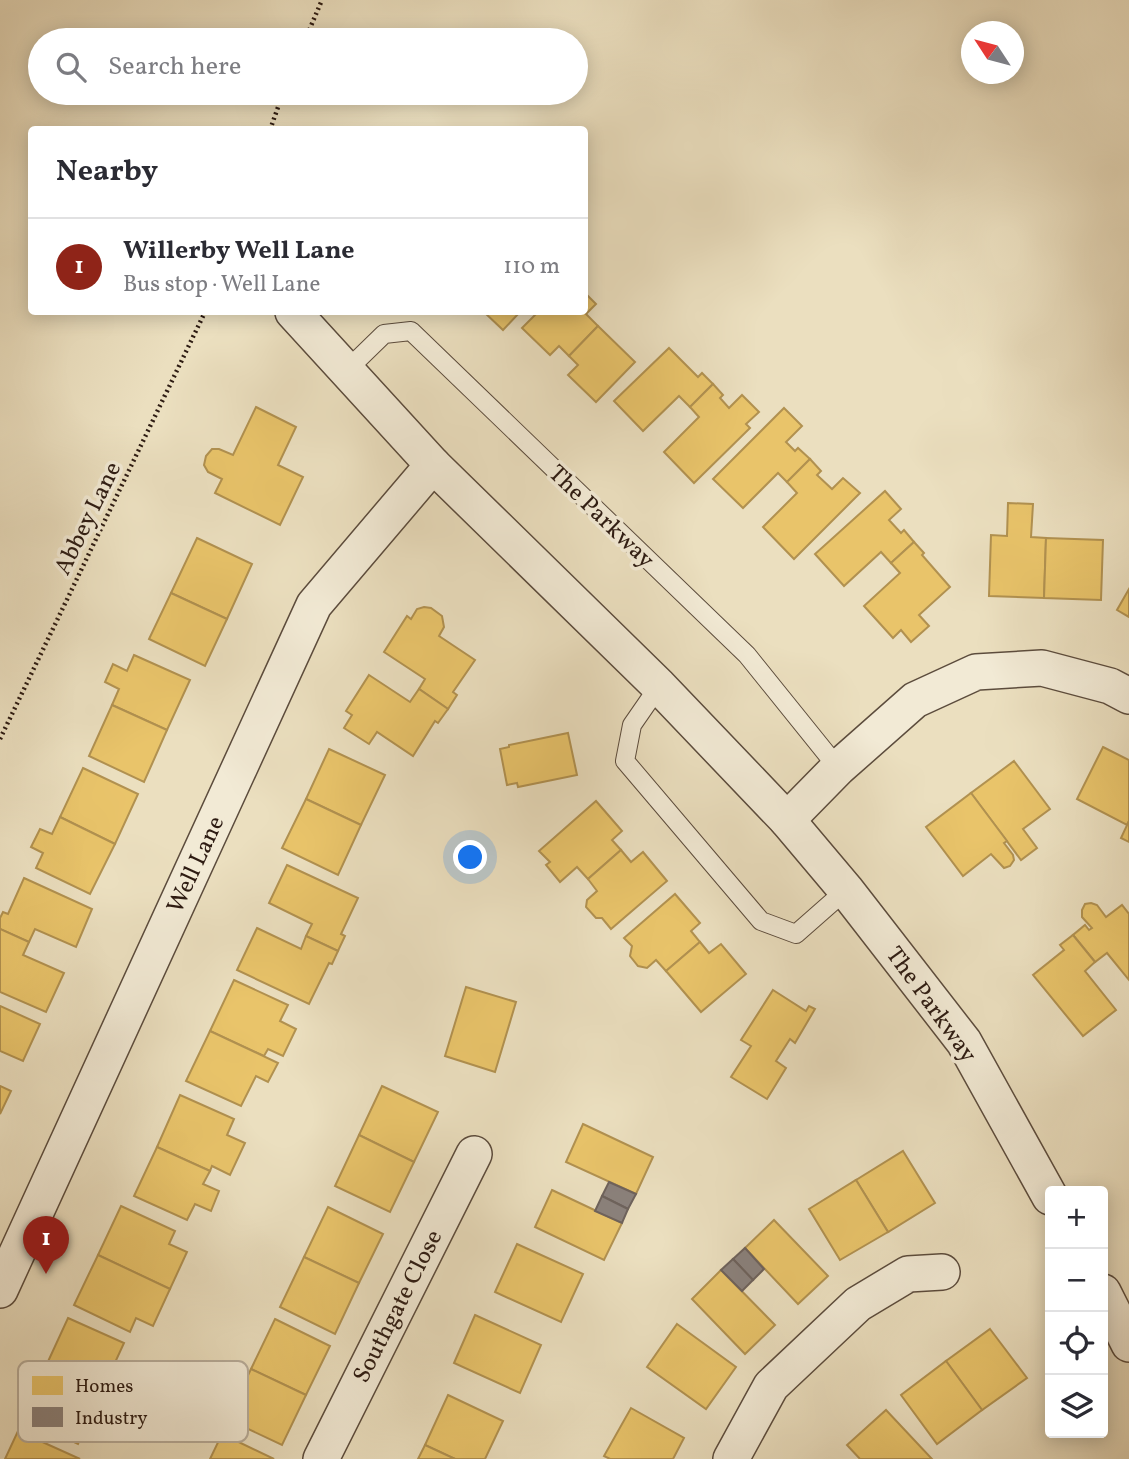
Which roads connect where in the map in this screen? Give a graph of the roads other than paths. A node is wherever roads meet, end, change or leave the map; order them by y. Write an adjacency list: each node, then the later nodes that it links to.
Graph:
1 (296, 315): 2 (street, The Parkway)
2 (346, 371): 3 (street, The Parkway); 6 (lane, The Parkway)
3 (433, 465): 4 (street, The Parkway); 12 (street, Well Lane)
4 (659, 686): 7 (street, The Parkway); 8 (lane)
5 (1129, 696): 6 (street)
6 (838, 768): 7 (street)
7 (787, 820): 8 (street, The Parkway)
8 (846, 890): 10 (street, The Parkway)
9 (474, 1154): 15 (street, Southgate Close)
10 (1045, 1188)
11 (942, 1272): 16 (street)
12 (0, 1290)
13 (1108, 1302): 14 (street)
14 (1129, 1343)
15 (321, 1459)
16 (731, 1459)

